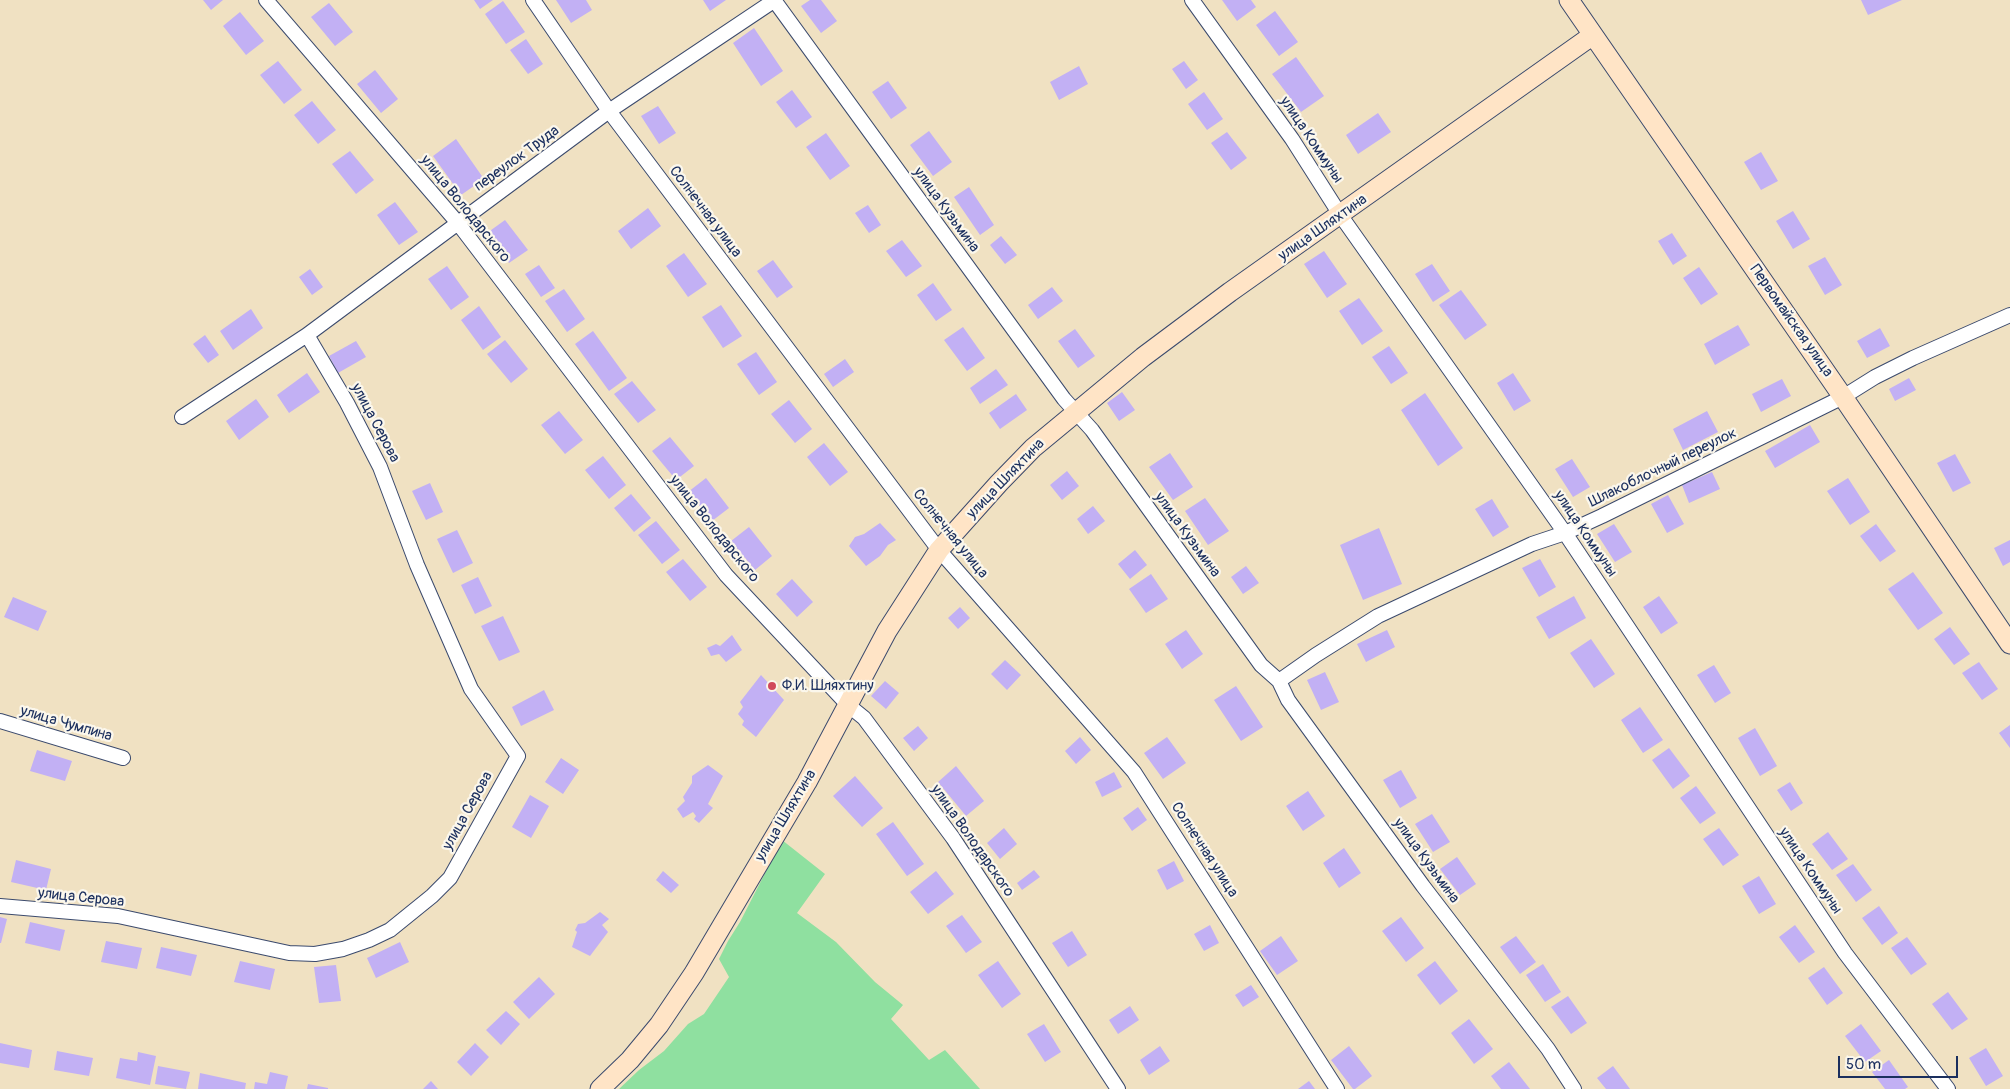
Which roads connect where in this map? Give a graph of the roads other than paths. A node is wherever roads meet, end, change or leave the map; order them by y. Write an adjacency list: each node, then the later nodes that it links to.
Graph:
1 (266, 0): 9 (street, улица Володарского)
2 (534, 0): 7 (street, Солнечная улица)
3 (774, 0): 7 (street, переулок Труда); 13 (street, улица Кузьмина)
4 (1192, 0): 8 (street, улица Коммуны)
5 (1569, 0): 6 (main road, Первомайская улица)
6 (1593, 35): 8 (main road, улица Шляхтина); 12 (main road, Первомайская улица)
7 (609, 111): 9 (street, переулок Труда); 16 (street, Солнечная улица)
8 (1341, 216): 13 (main road, улица Шляхтина); 15 (street, улица Коммуны)
9 (457, 222): 11 (street, переулок Труда); 19 (street, улица Володарского)
10 (2010, 315): 12 (street, Шлакоблочный переулок)
11 (307, 335): 14 (street, переулок Труда); 22 (street, улица Серова)
12 (1843, 397): 15 (street, Шлакоблочный переулок); 17 (main road, Первомайская улица)
13 (1075, 413): 16 (main road, улица Шляхтина); 18 (street, улица Кузьмина)
14 (182, 417)
15 (1565, 533): 18 (street, Шлакоблочный переулок); 27 (street, улица Коммуны)
16 (939, 550): 19 (main road, улица Шляхтина); 25 (street, Солнечная улица)
17 (2010, 644)
18 (1279, 681): 26 (street, улица Кузьмина)
19 (848, 705): 23 (main road, улица Шляхтина); 24 (street, улица Володарского)
20 (0, 721): 21 (street, улица Чумпина)
21 (123, 758)
22 (0, 906)
23 (600, 1089)
24 (1118, 1089)
25 (1337, 1089)
26 (1574, 1089)
27 (1948, 1089)

